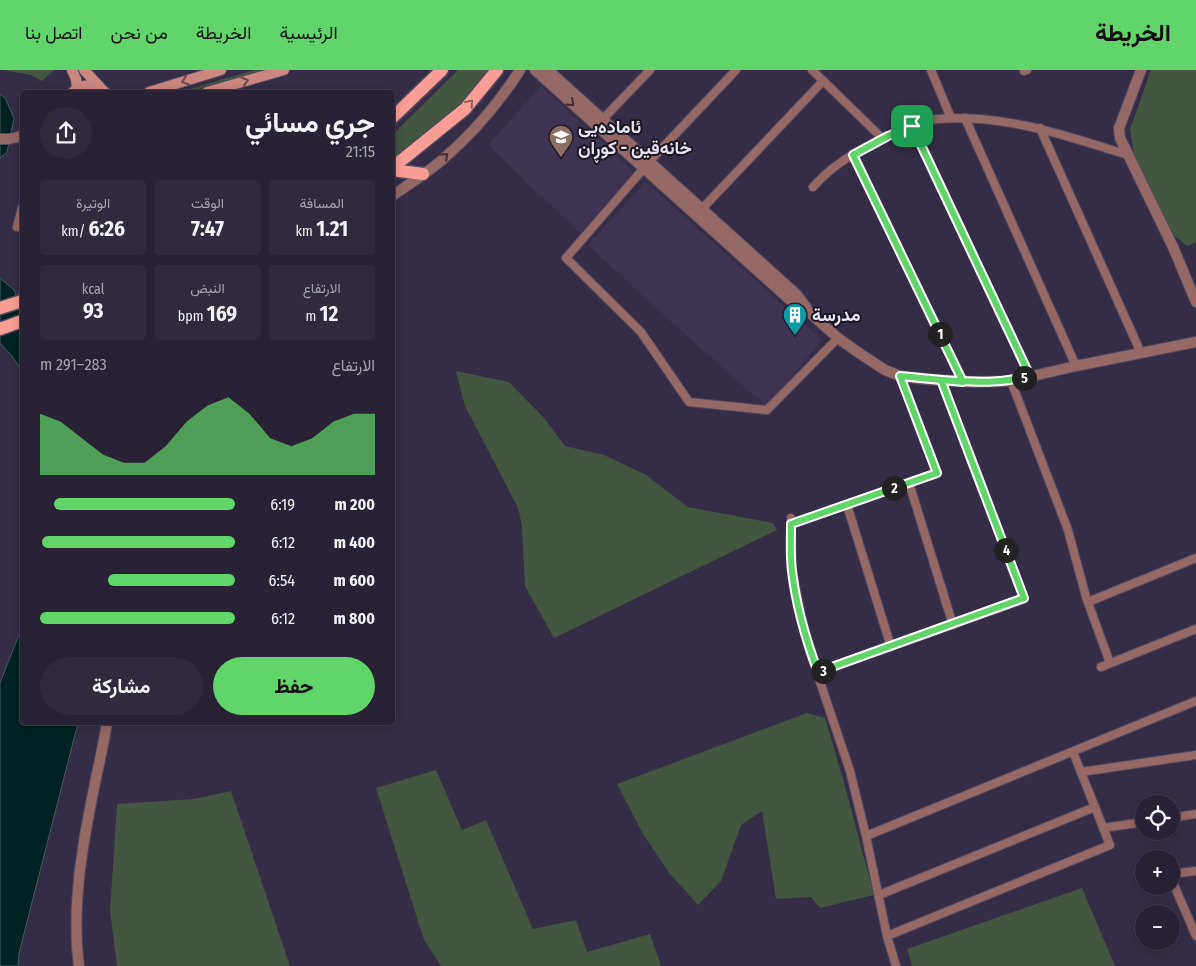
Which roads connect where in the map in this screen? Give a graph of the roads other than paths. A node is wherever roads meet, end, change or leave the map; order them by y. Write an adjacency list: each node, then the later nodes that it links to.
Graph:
1 (72, 70): 16 (main road)
2 (221, 70): 19 (main road, one-way to 19)
3 (284, 70): 20 (main road, one-way to 3)
4 (442, 70): 21 (main road)
5 (497, 70): 33 (main road, one-way to 5)
6 (520, 70): 35 (street, one-way to 6)
7 (534, 70): 24 (street, one-way to 24)
8 (548, 70): 24 (street)
9 (650, 70): 24 (street)
10 (736, 70): 32 (street)
11 (812, 70): 15 (street)
12 (931, 70): 22 (street)
13 (1141, 70): 31 (street)
14 (88, 71): 16 (street); 18 (main road)
15 (823, 81): 29 (street); 38 (street)
16 (77, 89): 17 (main road)
17 (102, 90)
18 (103, 90)
19 (156, 90)
20 (214, 90)
21 (395, 113)
22 (951, 118): 23 (street); 25 (street)
23 (965, 118): 26 (street); 49 (street)
24 (600, 123): 32 (street)
25 (912, 126): 29 (street); 51 (street)
26 (1040, 128): 31 (street); 48 (street)
27 (20, 136): 28 (street)
28 (5, 139)
29 (883, 139): 30 (street)
30 (853, 155): 36 (street); 54 (street)
31 (1128, 155): 42 (street)
32 (646, 165): 38 (street); 46 (street)
33 (395, 167)
34 (395, 169): 35 (main road)
35 (423, 174): 37 (street)
36 (813, 187)
37 (395, 194)
38 (699, 212): 46 (street)
39 (20, 216): 40 (street)
40 (17, 227)
41 (20, 301): 43 (main road)
42 (1196, 302)
43 (0, 308)
44 (20, 322): 45 (main road)
45 (0, 330)
46 (838, 338): 50 (street)
47 (1196, 342): 48 (street)
48 (1141, 353): 49 (street)
49 (1076, 366): 51 (street)
50 (900, 376): 52 (street); 55 (street)
51 (1030, 376): 53 (street)
52 (941, 380): 54 (street); 59 (street)
53 (1011, 381): 54 (street); 58 (street)
54 (963, 382)
55 (909, 483): 56 (street); 59 (street)
56 (847, 505): 61 (street); 64 (street)
57 (1196, 558): 58 (street)
58 (1088, 602): 62 (street)
59 (953, 625): 61 (street)
60 (1196, 629): 62 (street)
61 (891, 647): 64 (street)
62 (1110, 663): 63 (street)
63 (1101, 667)
64 (818, 672): 75 (street)
65 (1196, 701): 67 (street)
66 (106, 725): 83 (street)
67 (1073, 752): 69 (street); 75 (street)
68 (1196, 755): 69 (street)
69 (1080, 772): 70 (street)
70 (1095, 807): 74 (street); 78 (street)
71 (1196, 814): 72 (street)
72 (1180, 817)
73 (1135, 823): 74 (street)
74 (1103, 828): 81 (street)
75 (866, 836): 78 (street)
76 (1196, 870): 77 (street)
77 (1180, 873)
78 (879, 895): 81 (street)
79 (1179, 895): 80 (street)
80 (1194, 928): 82 (street)
81 (887, 936): 84 (street)
82 (1196, 936)
83 (79, 966)
84 (896, 966)

